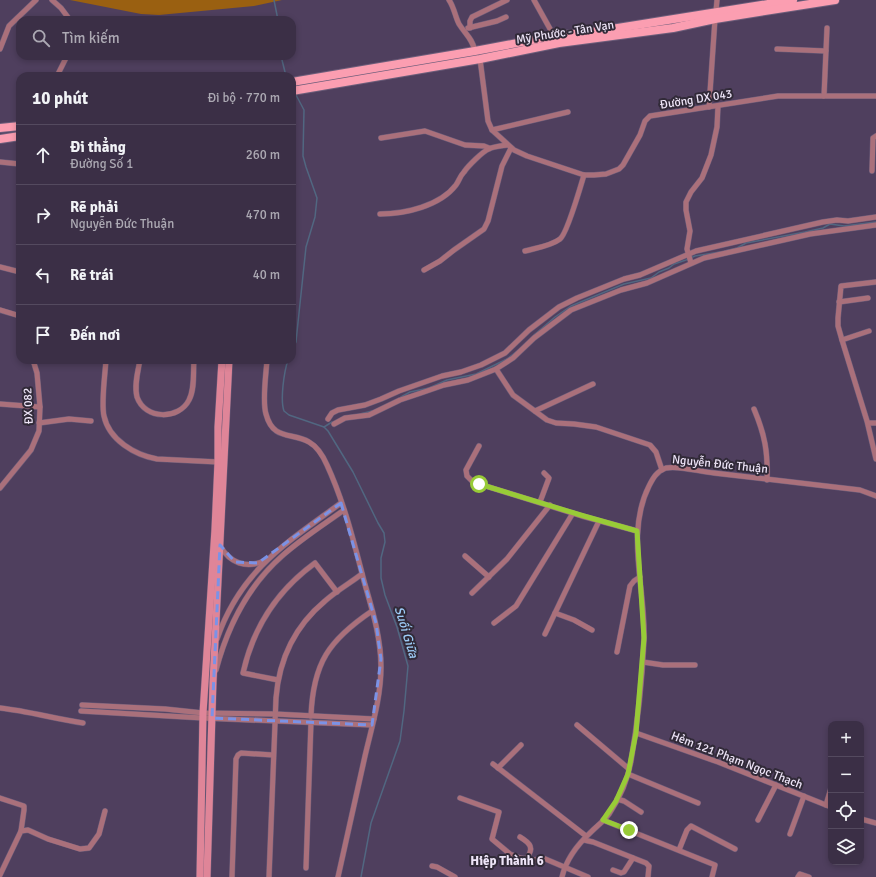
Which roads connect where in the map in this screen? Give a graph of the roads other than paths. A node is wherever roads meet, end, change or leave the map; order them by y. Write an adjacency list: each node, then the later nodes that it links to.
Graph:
1 (36, 0): 11 (street)
2 (52, 0): 12 (street)
3 (449, 0): 17 (street)
4 (507, 0): 15 (street)
5 (534, 0): 18 (street)
6 (717, 0): 10 (street)
7 (793, 0): 9 (main road, Mỹ Phước - Tân Vạn)
8 (835, 0): 10 (main road, Mỹ Phước - Tân Vạn)
9 (779, 1): 10 (main road, Mỹ Phước - Tân Vạn)
10 (716, 15): 18 (main road, Mỹ Phước - Tân Vạn); 23 (main road, Mỹ Phước - Tân Vạn); 31 (street)
11 (19, 16)
12 (67, 16)
13 (506, 17): 15 (street)
14 (16, 19): 19 (street)
15 (470, 28): 17 (street)
16 (827, 28): 22 (street)
17 (463, 29): 21 (street)
18 (554, 36): 21 (main road, Mỹ Phước - Tân Vạn)
19 (0, 49)
20 (777, 49): 22 (street)
21 (475, 51): 26 (main road, Mỹ Phước - Tân Vạn)
22 (826, 51): 28 (street)
23 (480, 59): 27 (main road, Mỹ Phước - Tân Vạn); 35 (street, Đường DX 043)
24 (65, 60): 25 (street)
25 (59, 72)
26 (296, 81)
27 (296, 90)
28 (824, 96): 29 (street, Đường DX 043); 30 (street, Đường DX 043)
29 (876, 96)
30 (718, 106): 31 (street, Đường DX 043); 50 (street)
31 (709, 107): 45 (street, Đường DX 043)
32 (568, 112): 35 (street)
33 (16, 126): 34 (main road)
34 (0, 128)
35 (492, 130): 40 (street, Đường DX 043)
36 (876, 136): 44 (street)
37 (16, 137): 39 (main road)
38 (381, 138): 41 (street)
39 (0, 139)
40 (509, 146): 41 (street); 45 (street, Đường DX 043); 53 (street)
41 (489, 148): 46 (street)
42 (0, 162): 43 (street)
43 (16, 164)
44 (872, 171)
45 (584, 175): 49 (street)
46 (380, 214)
47 (876, 217): 50 (street)
48 (876, 225): 51 (street)
49 (525, 251)
50 (688, 254): 51 (street); 75 (street)
51 (691, 262): 69 (street)
52 (0, 267): 54 (street)
53 (424, 270)
54 (16, 271)
55 (876, 282): 57 (street)
56 (868, 298): 57 (street)
57 (839, 302): 61 (street)
58 (0, 310): 59 (street)
59 (16, 315)
60 (869, 332): 61 (street)
61 (842, 340): 78 (street)
62 (34, 364): 72 (street, ĐX 082)
63 (106, 364): 83 (street)
64 (139, 364): 65 (street)
65 (194, 364)
66 (222, 364): 83 (street)
67 (228, 364): 96 (street)
68 (267, 364): 90 (street)
69 (496, 369): 74 (street); 80 (street)
70 (593, 384): 74 (street)
71 (0, 404): 72 (street)
72 (40, 407): 77 (street, ĐX 082)
73 (754, 409): 86 (street)
74 (535, 412): 84 (street)
75 (328, 419)
76 (91, 421): 77 (street)
77 (39, 423): 87 (street, ĐX 082)
78 (868, 423): 79 (street); 82 (street)
79 (876, 423)
80 (334, 424)
81 (479, 446): 89 (street)
82 (876, 459)
83 (218, 462): 119 (street)
84 (662, 470): 86 (street, Nguyễn Đức Thuận); 95 (street, Nguyễn Đức Thuận)
85 (544, 474): 89 (street)
86 (768, 480): 88 (street, Nguyễn Đức Thuận)
87 (0, 488)
88 (876, 496)
89 (540, 502): 91 (street)
90 (341, 503): 92 (street); 98 (street)
91 (550, 505): 93 (street); 100 (street)
92 (344, 510): 99 (street); 114 (street)
93 (573, 513): 94 (street); 106 (street)
94 (599, 521): 95 (street); 105 (street)
95 (637, 531): 101 (street, Nguyễn Đức Thuận)
96 (220, 546): 98 (street); 109 (street)
97 (465, 556): 100 (street)
98 (269, 557): 109 (street)
99 (362, 574): 102 (street); 104 (street)
100 (488, 577): 103 (street)
101 (640, 577): 110 (street); 111 (street, Nguyễn Đức Thuận)
102 (337, 592): 113 (street); 113 (street)
103 (472, 593)
104 (372, 611): 121 (street); 124 (street)
105 (555, 613): 107 (street); 108 (street)
106 (494, 623)
107 (592, 630)
108 (545, 634)
109 (215, 644): 114 (street)
110 (617, 652)
111 (643, 662): 112 (street); 127 (street, Nguyễn Đức Thuận)
112 (695, 665)
113 (278, 680): 118 (street)
114 (213, 682): 120 (street)
115 (82, 705): 119 (street)
116 (0, 708): 125 (street)
117 (81, 711): 119 (street)
118 (275, 714): 120 (street); 121 (street); 122 (street)
119 (203, 716): 120 (street); 157 (street)
120 (212, 716): 122 (street); 158 (street)
121 (311, 716): 124 (street)
122 (275, 721): 123 (street); 129 (street)
123 (311, 722): 124 (street); 153 (street)
124 (373, 722): 161 (street)
125 (83, 723)
126 (577, 725): 130 (street)
127 (636, 733): 130 (street, Nguyễn Đức Thuận); 131 (street, Hẻm 121 Phạm Ngọc Thạch)
128 (521, 745): 147 (street)
129 (274, 755): 159 (street); 160 (street)
130 (628, 772): 135 (street, Nguyễn Đức Thuận); 136 (street)
131 (776, 785): 132 (street, Hẻm 121 Phạm Ngọc Thạch); 141 (street)
132 (804, 796): 137 (street, Hẻm 121 Phạm Ngọc Thạch); 145 (street)
133 (0, 798): 144 (street)
134 (460, 798): 151 (street)
135 (617, 800): 139 (street); 140 (street, Nguyễn Đức Thuận)
136 (698, 803)
137 (828, 806)
138 (105, 811): 144 (street)
139 (641, 812)
140 (603, 820): 147 (street, Nguyễn Đức Thuận); 149 (street)
141 (758, 820)
142 (864, 820): 143 (street)
143 (876, 823)
144 (21, 831): 156 (street)
145 (790, 834)
146 (520, 837): 151 (street)
147 (585, 838): 150 (street); 154 (street, Nguyễn Đức Thuận)
148 (735, 849): 149 (street)
149 (679, 850): 166 (street)
150 (633, 858): 155 (street); 165 (street)
151 (526, 859): 154 (street)
152 (432, 866): 162 (street)
153 (306, 868)
154 (564, 868): 163 (street, Nguyễn Đức Thuận); 164 (street)
155 (613, 870)
156 (0, 874)
157 (200, 877)
158 (206, 877)
159 (232, 877)
160 (268, 877)
161 (338, 877)
162 (455, 877)
163 (562, 877)
164 (588, 877)
165 (648, 877)
166 (712, 877)
167 (798, 877): 168 (street)
168 (809, 877)

